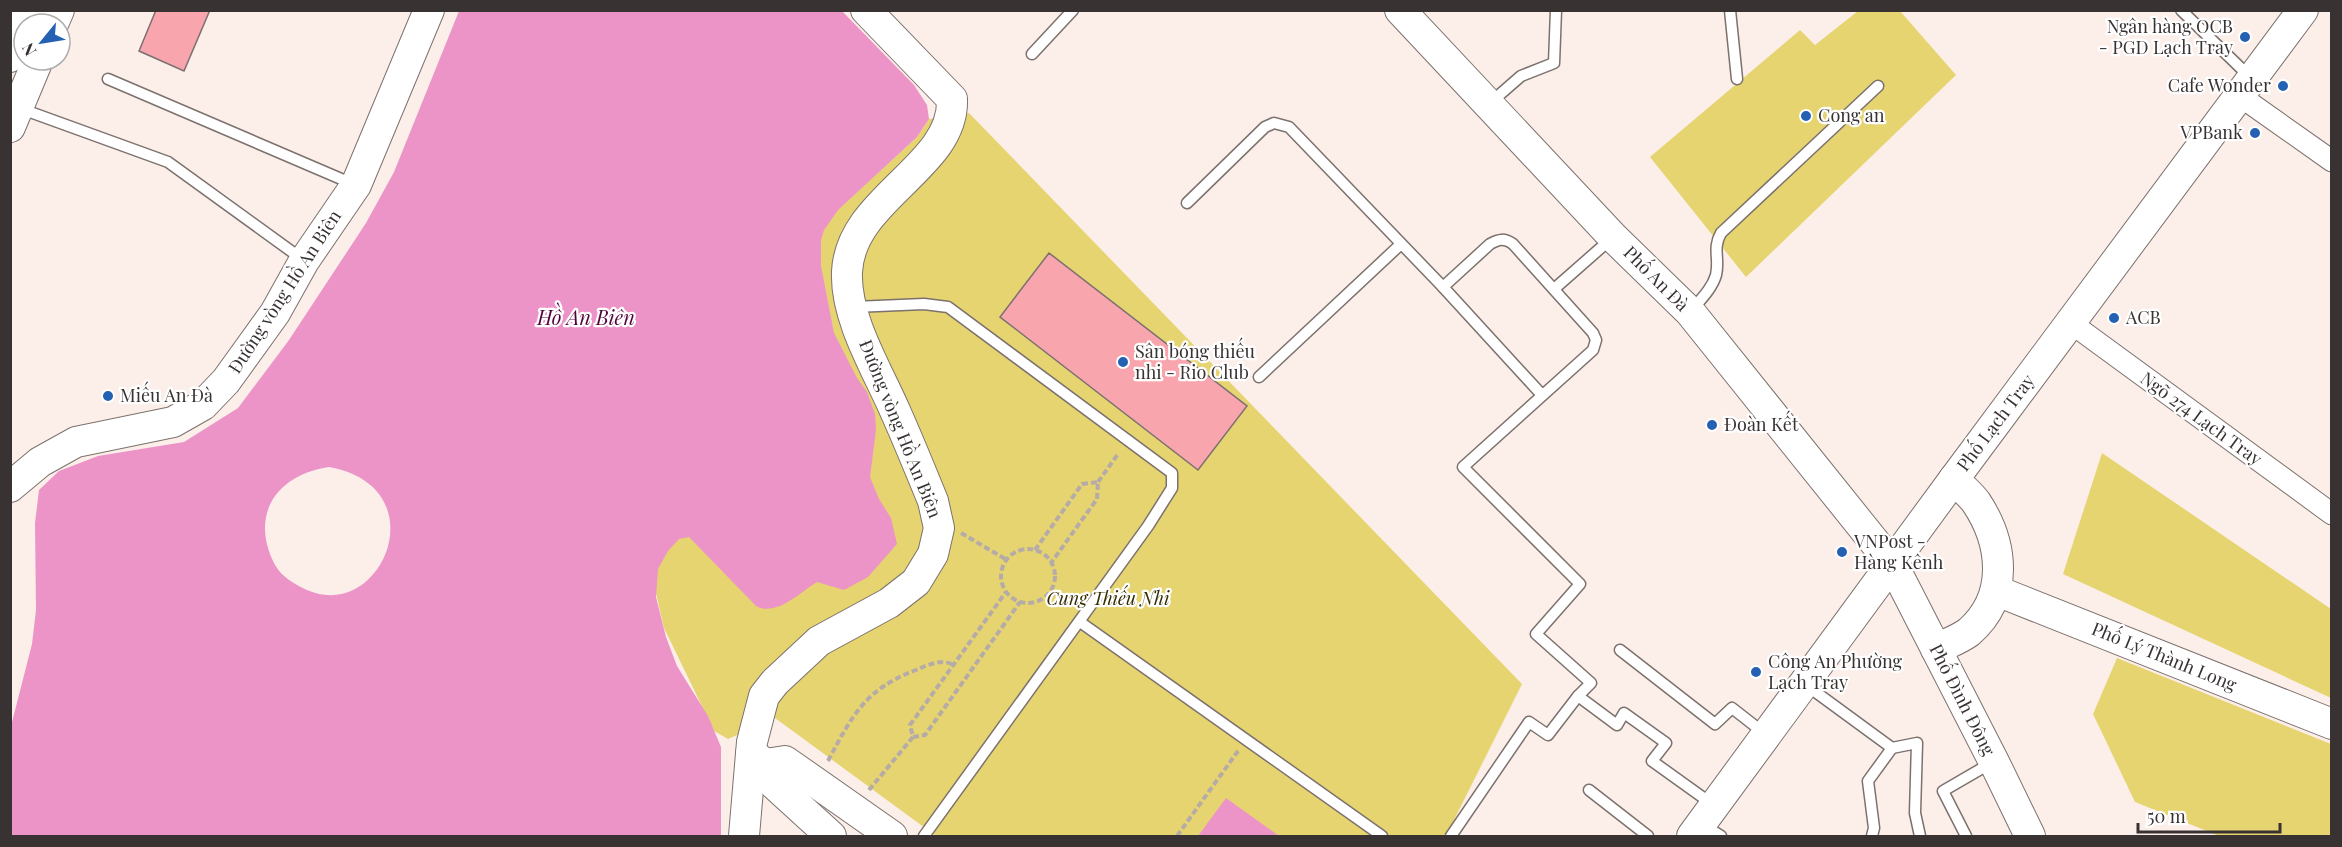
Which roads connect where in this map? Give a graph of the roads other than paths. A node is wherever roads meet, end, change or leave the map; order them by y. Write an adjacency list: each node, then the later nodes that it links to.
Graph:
1 (29, 10): 11 (street)
2 (429, 10): 20 (street, Đường vòng Hồ An Biên)
3 (866, 10): 27 (street, Đường vòng Hồ An Biên)
4 (1073, 10): 10 (lane)
5 (1556, 10): 17 (lane)
6 (1730, 10): 14 (lane)
7 (2181, 10): 16 (lane)
8 (2303, 10): 16 (street, Phố Lạch Tray)
9 (1410, 15): 17 (street, Phố An Đà)
10 (1032, 54)
11 (10, 57)
12 (33, 72): 18 (street)
13 (108, 79): 20 (lane)
14 (1737, 79)
15 (1878, 86): 28 (lane)
16 (2245, 87): 19 (street); 29 (street, Phố Lạch Tray)
17 (1490, 103): 22 (street, Phố An Đà)
18 (15, 118): 24 (lane)
19 (2331, 161)
20 (356, 185): 24 (street, Đường vòng Hồ An Biên)
21 (1187, 202): 23 (lane)
22 (1613, 237): 26 (lane); 28 (street, Phố An Đà)
23 (1401, 244): 25 (lane); 30 (lane)
24 (304, 261): 33 (street, Đường vòng Hồ An Biên)
25 (1443, 287): 26 (lane); 31 (lane)
26 (1554, 289): 31 (lane)
27 (851, 307): 37 (lane); 45 (street, Đường vòng Hồ An Biên)
28 (1690, 312): 35 (street, Phố An Đà)
29 (2071, 323): 32 (street, Phố Lạch Tray); 34 (street, Ngõ 274 Lạch Tray)
30 (1259, 377)
31 (1542, 395): 41 (lane)
32 (1954, 479): 35 (street, Phố Lạch Tray); 36 (street)
33 (11, 485)
34 (2331, 514)
35 (1893, 565): 38 (street, Phố Đình Đông); 40 (street, Phố Lạch Tray)
36 (1997, 591): 38 (street); 42 (street, Phố Lý Thành Long)
37 (1080, 622): 52 (lane); 53 (lane)
38 (1936, 649): 46 (street, Phố Đình Đông)
39 (1620, 650): 43 (lane)
40 (1805, 684): 43 (street, Phố Lạch Tray); 44 (lane)
41 (1578, 696): 48 (lane); 54 (lane)
42 (2331, 724)
43 (1766, 735): 48 (street, Phố Lạch Tray)
44 (1892, 748): 56 (lane); 57 (lane)
45 (758, 759): 49 (street, Đường vòng Hồ An Biên); 50 (street); 51 (street)
46 (1994, 762): 58 (lane); 59 (street, Phố Đình Đông)
47 (1589, 790): 55 (lane)
48 (1707, 826)
49 (744, 837)
50 (831, 837)
51 (892, 837)
52 (924, 837)
53 (1382, 837)
54 (1451, 837)
55 (1648, 837)
56 (1872, 837)
57 (1920, 837)
58 (1966, 837)
59 (2030, 837)

